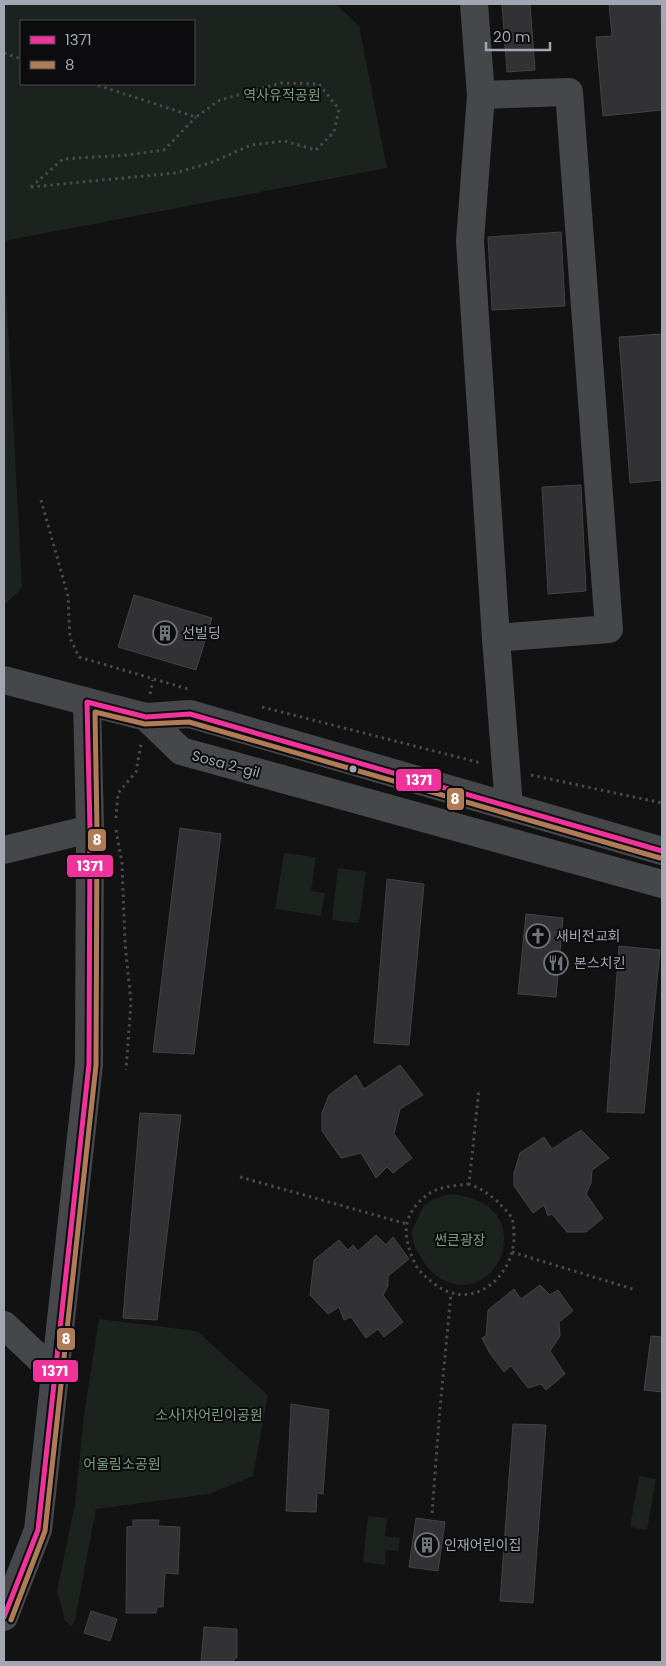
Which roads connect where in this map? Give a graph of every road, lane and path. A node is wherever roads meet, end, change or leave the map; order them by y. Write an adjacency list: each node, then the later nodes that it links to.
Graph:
1 (474, 4): 5 (street)
2 (4, 54): 3 (path)
3 (20, 59)
4 (97, 85): 6 (path)
5 (481, 95): 10 (street); 10 (street)
6 (196, 117): 6 (path)
7 (41, 500): 9 (path)
8 (69, 620): 9 (path)
9 (70, 638): 12 (path)
10 (496, 638): 16 (street)
11 (4, 680): 13 (street)
12 (191, 689)
13 (87, 702): 15 (street); 19 (street)
14 (258, 706): 16 (path)
15 (146, 717): 18 (street); 22 (street, Sosa 2-gil); 23 (path)
16 (506, 769): 17 (path); 18 (street)
17 (662, 803)
18 (509, 806): 21 (street)
19 (90, 829): 20 (street); 32 (street)
20 (4, 850)
21 (662, 852)
22 (662, 884)
23 (126, 1070)
24 (479, 1089): 26 (path)
25 (240, 1176): 27 (path)
26 (469, 1184): 27 (path); 28 (path)
27 (407, 1224): 30 (path)
28 (512, 1252): 29 (path); 30 (path)
29 (636, 1290)
30 (451, 1294): 33 (path)
31 (4, 1325): 32 (street)
32 (56, 1374): 34 (street)
33 (432, 1513)
34 (4, 1617)

